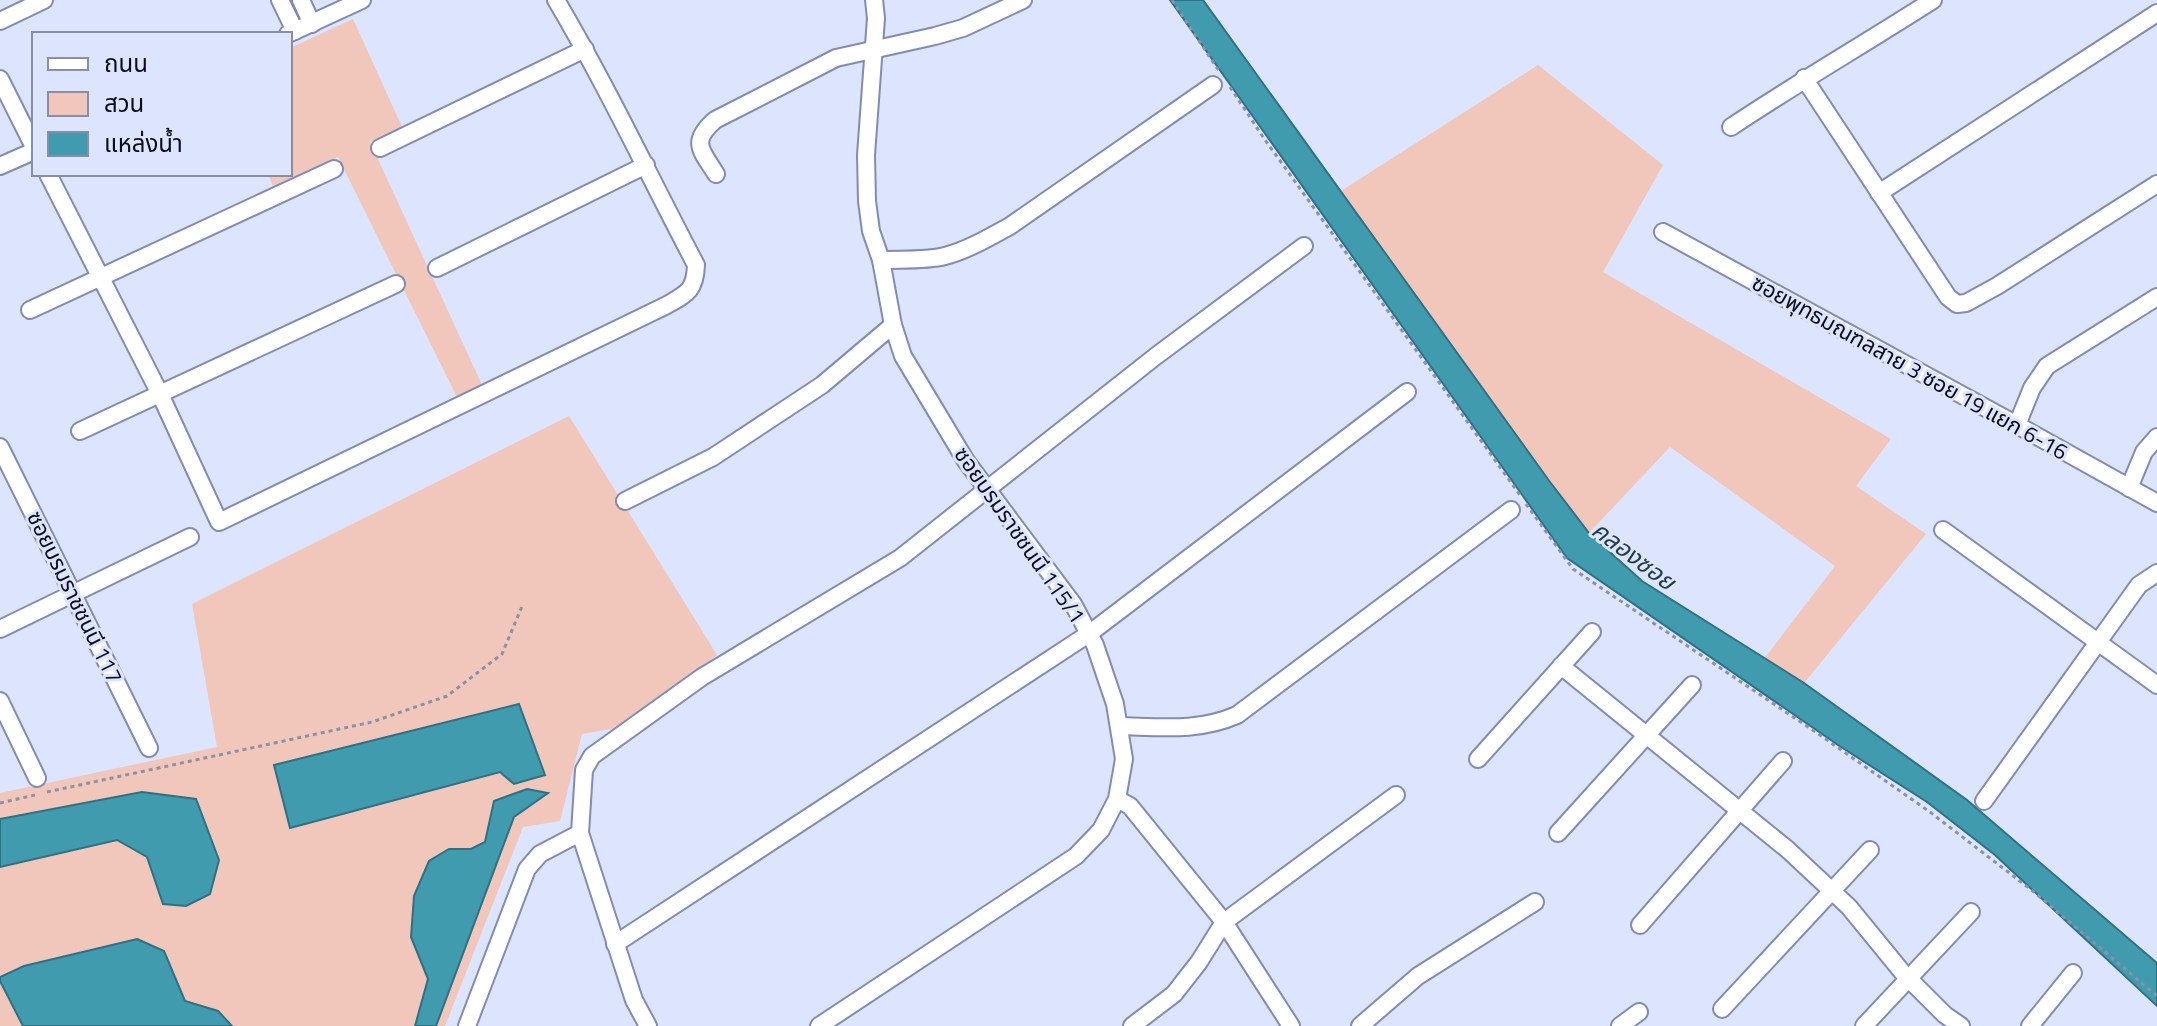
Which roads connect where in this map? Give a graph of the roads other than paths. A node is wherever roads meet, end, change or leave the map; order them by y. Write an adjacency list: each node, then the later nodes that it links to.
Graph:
1 (44, 0): 10 (street)
2 (280, 0): 12 (street)
3 (301, 0): 11 (street)
4 (362, 0): 11 (street)
5 (556, 0): 13 (street)
6 (874, 0): 14 (street, ซอยบรมราชชนนี 115/1)
7 (1023, 0): 14 (street)
8 (1933, 0): 15 (street)
9 (2157, 13): 28 (street)
10 (0, 21)
11 (312, 24): 12 (street)
12 (292, 32)
13 (585, 49): 20 (street); 22 (street)
14 (874, 49): 25 (street); 31 (street, ซอยบรมราชชนนี 115/1)
15 (1804, 78): 18 (street); 28 (street)
16 (0, 79): 19 (street)
17 (1221, 82): 31 (street)
18 (1731, 127)
19 (32, 145)
20 (380, 148)
21 (32, 150): 23 (street)
22 (646, 165): 32 (street); 39 (street)
23 (0, 166)
24 (334, 169): 33 (street)
25 (716, 174)
26 (49, 176): 33 (street)
27 (2157, 184): 28 (street)
28 (1879, 193)
29 (1663, 232): 40 (street, ซอยพุทธมณฑลสาย 3 ซอย 19 แยก 6-16)
30 (1304, 246): 45 (street)
31 (881, 260): 37 (street, ซอยบรมราชชนนี 115/1)
32 (437, 268)
33 (102, 278): 36 (street); 39 (street)
34 (396, 284): 39 (street)
35 (2157, 297): 40 (street)
36 (30, 310)
37 (893, 325): 45 (street, ซอยบรมราชชนนี 115/1); 46 (street)
38 (1407, 392): 55 (street)
39 (160, 394): 41 (street)
40 (2017, 425): 44 (street, ซอยพุทธมณฑลสาย 3 ซอย 19 แยก 6-16)
41 (80, 431)
42 (2157, 437): 44 (street)
43 (0, 447): 52 (street, ซอยบรมราชชนนี 117)
44 (2129, 488): 47 (street, ซอยพุทธมณฑลสาย 3 ซอย 19 แยก 6-16)
45 (986, 490): 55 (street, ซอยบรมราชชนนี 115/1); 71 (street)
46 (625, 501)
47 (2157, 503)
48 (1511, 510): 61 (street)
49 (1943, 530): 56 (street)
50 (190, 537): 52 (street)
51 (2157, 573): 56 (street)
52 (72, 593): 53 (street); 63 (street, ซอยบรมราชชนนี 117)
53 (0, 629)
54 (1592, 632): 57 (street)
55 (1090, 633): 61 (street, ซอยบรมราชชนนี 115/1); 79 (street)
56 (2099, 642): 59 (street); 69 (street)
57 (1561, 666): 62 (street); 64 (street)
58 (1692, 685): 62 (street)
59 (2157, 685)
60 (0, 701): 66 (street)
61 (1119, 726): 68 (street, ซอยบรมราชชนนี 115/1)
62 (1646, 735): 70 (street); 72 (street)
63 (149, 748)
64 (1478, 759)
65 (1783, 761): 70 (street)
66 (37, 778)
67 (1396, 795): 77 (street)
68 (1117, 799): 77 (street); 86 (street, ซอยบรมราชชนนี 115/1)
69 (1984, 801)
70 (1739, 811): 74 (street); 78 (street)
71 (580, 833): 79 (street); 84 (street)
72 (1558, 833)
73 (1870, 850): 74 (street)
74 (1832, 892): 81 (street); 82 (street)
75 (1535, 902): 89 (street)
76 (1971, 912): 81 (street)
77 (1224, 922): 87 (street); 88 (street)
78 (1640, 925)
79 (615, 944): 85 (street)
80 (2073, 973): 93 (street)
81 (1909, 979): 91 (street); 92 (street)
82 (1722, 1009)
83 (1639, 1012): 90 (street)
84 (467, 1026)
85 (648, 1026)
86 (819, 1026)
87 (1132, 1026)
88 (1291, 1026)
89 (1360, 1026)
90 (1620, 1026)
91 (1864, 1026)
92 (1961, 1026)
93 (2030, 1026)

